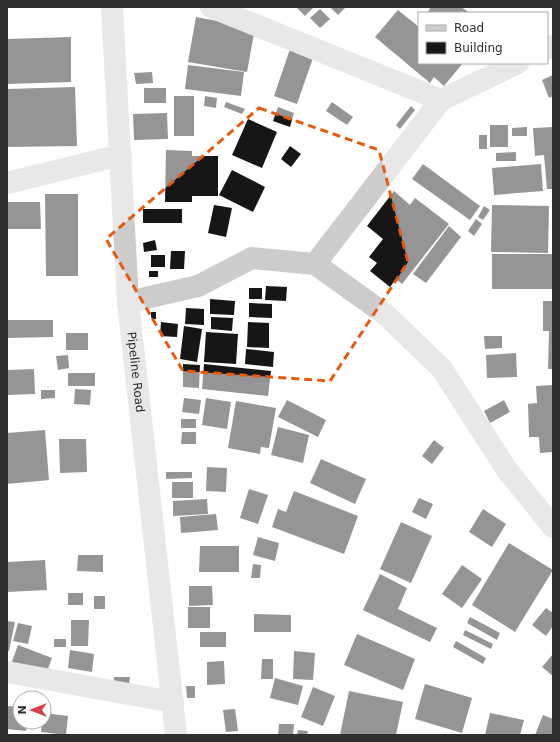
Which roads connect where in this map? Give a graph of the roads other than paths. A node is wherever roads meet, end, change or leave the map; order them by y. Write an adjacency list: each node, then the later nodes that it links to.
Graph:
1 (112, 7): 5 (street, Pipeline Road)
2 (211, 7): 4 (street)
3 (516, 64): 4 (street)
4 (441, 100): 7 (street)
5 (120, 155): 6 (street); 8 (street, Pipeline Road)
6 (7, 183)
7 (315, 264): 8 (street); 9 (street)
8 (128, 302): 11 (street, Pipeline Road)
9 (553, 527)
10 (7, 672): 11 (street)
11 (173, 702): 12 (street, Pipeline Road)
12 (176, 735)

